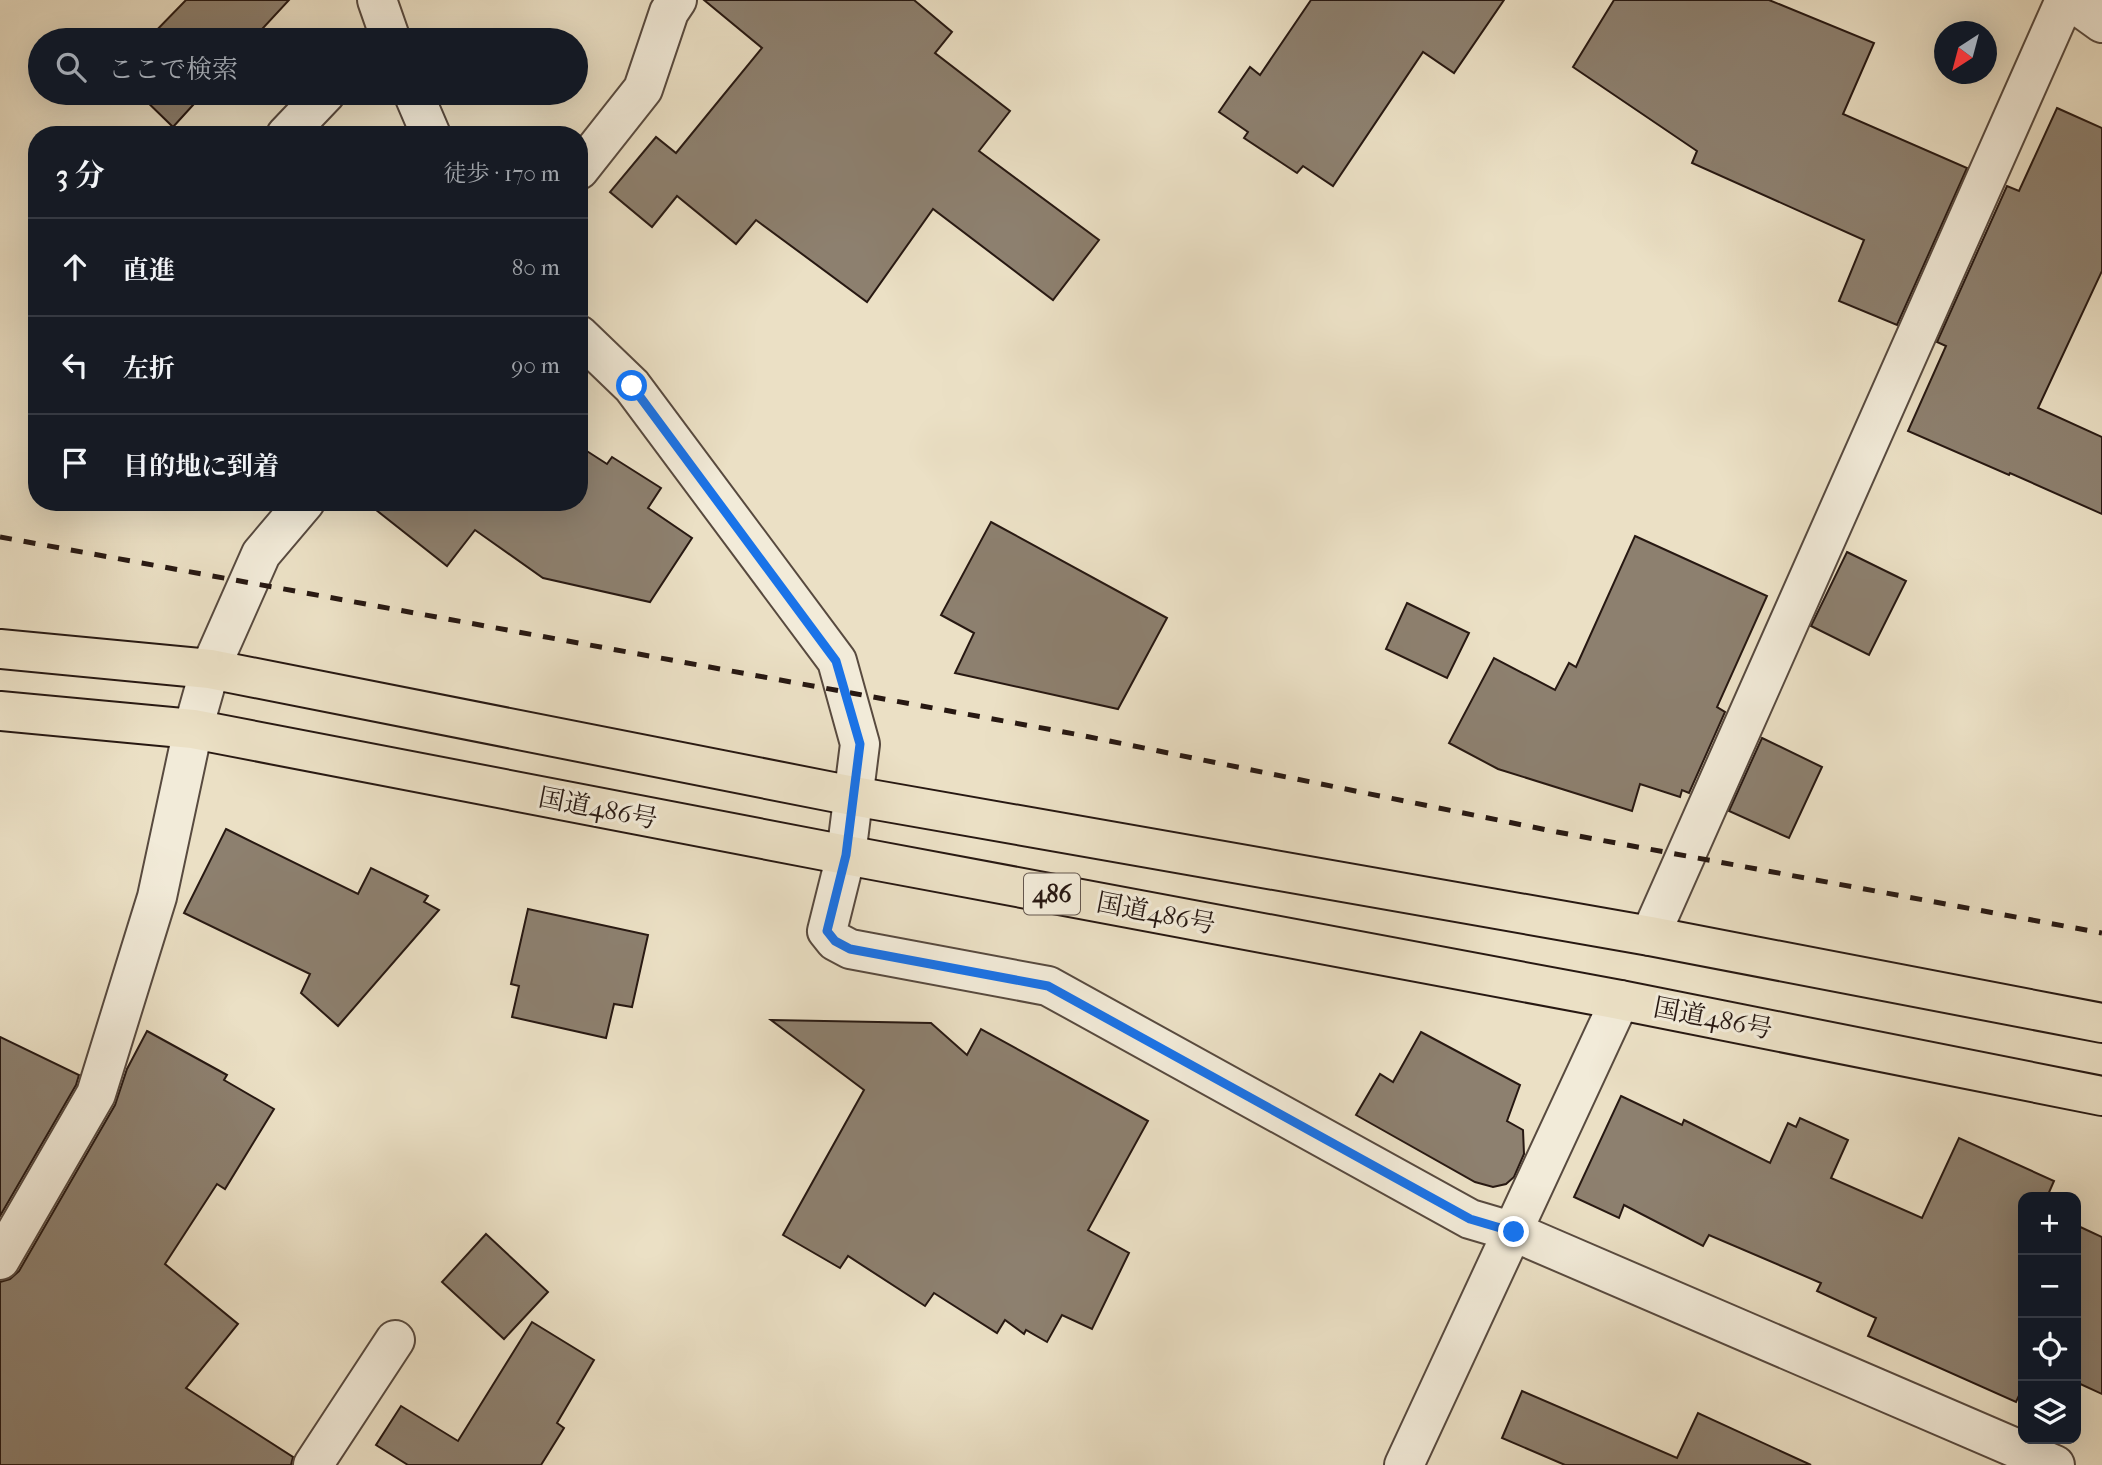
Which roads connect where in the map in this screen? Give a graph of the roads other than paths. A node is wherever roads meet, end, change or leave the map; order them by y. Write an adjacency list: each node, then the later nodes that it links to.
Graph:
1 (377, 0): 6 (street)
2 (677, 0): 11 (street)
3 (2065, 0): 20 (street)
4 (2070, 0): 5 (street)
5 (2102, 23)
6 (387, 28)
7 (315, 105): 9 (street)
8 (418, 105): 10 (street)
9 (295, 126)
10 (427, 126)
11 (588, 159)
12 (588, 344): 18 (street)
13 (297, 511): 15 (street)
14 (0, 649): 15 (highway, 486)
15 (210, 669): 17 (street); 18 (highway, 486)
16 (0, 710): 17 (highway, 国道486号 / 486)
17 (193, 729): 19 (highway, 国道486号 / 486); 25 (street)
18 (853, 796): 19 (street); 20 (highway, 486)
19 (846, 855): 21 (highway, 国道486号 / 486); 24 (street)
20 (1650, 936): 22 (highway, 486)
21 (1620, 1000): 23 (highway, 国道486号 / 486); 24 (street)
22 (2102, 1023)
23 (2102, 1096)
24 (1514, 1232): 28 (street); 29 (street)
25 (0, 1261)
26 (395, 1340): 27 (street)
27 (313, 1465)
28 (1404, 1465)
29 (2056, 1465)

